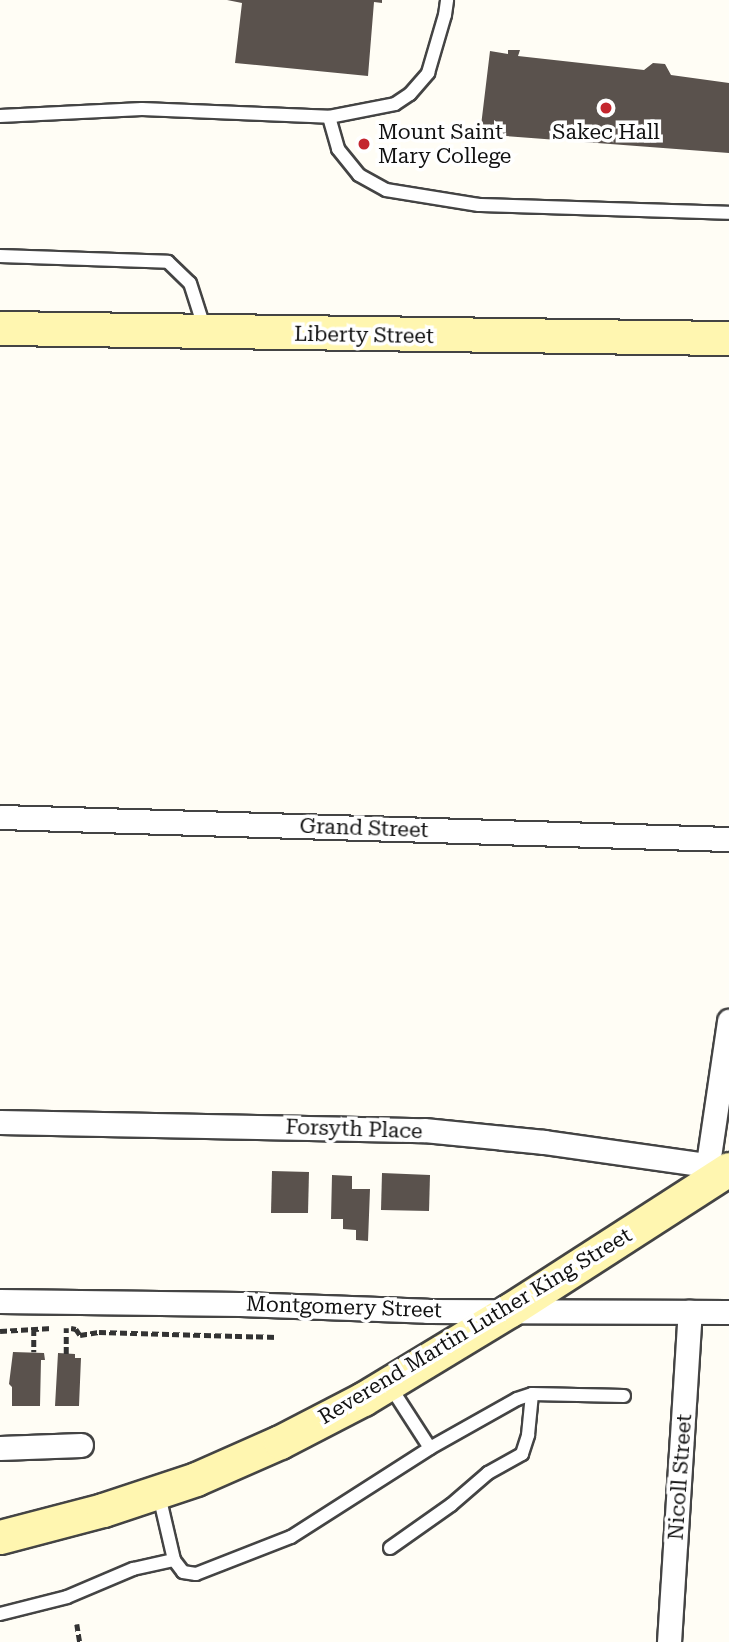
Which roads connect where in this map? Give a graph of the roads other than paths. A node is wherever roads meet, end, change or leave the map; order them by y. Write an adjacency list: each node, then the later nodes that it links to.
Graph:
1 (447, 0): 3 (lane)
2 (0, 116): 3 (lane)
3 (329, 117): 4 (lane)
4 (729, 213)
5 (0, 256): 7 (lane)
6 (0, 328): 7 (street, Liberty Street)
7 (205, 332): 8 (street, Liberty Street)
8 (729, 338)
9 (0, 817): 10 (street, Grand Street)
10 (729, 839)
11 (729, 1021): 13 (street)
12 (0, 1122): 13 (street, Forsyth Place)
13 (713, 1173): 15 (street, Reverend Martin Luther King Street)
14 (0, 1301): 15 (street, Montgomery Street)
15 (510, 1310): 16 (street, Montgomery Street); 18 (street, Reverend Martin Luther King Street)
16 (690, 1312): 17 (street, Montgomery Street); 29 (street, Nicoll Street)
17 (729, 1312)
18 (388, 1383): 23 (lane); 24 (street, Reverend Martin Luther King Street)
19 (532, 1394): 20 (lane); 23 (lane); 26 (lane)
20 (624, 1396)
21 (81, 1445): 22 (street)
22 (0, 1448)
23 (430, 1448): 27 (lane)
24 (158, 1491): 25 (street, Reverend Martin Luther King Street); 27 (lane)
25 (0, 1537)
26 (390, 1548)
27 (174, 1560): 28 (lane)
28 (0, 1614)
29 (669, 1642)

